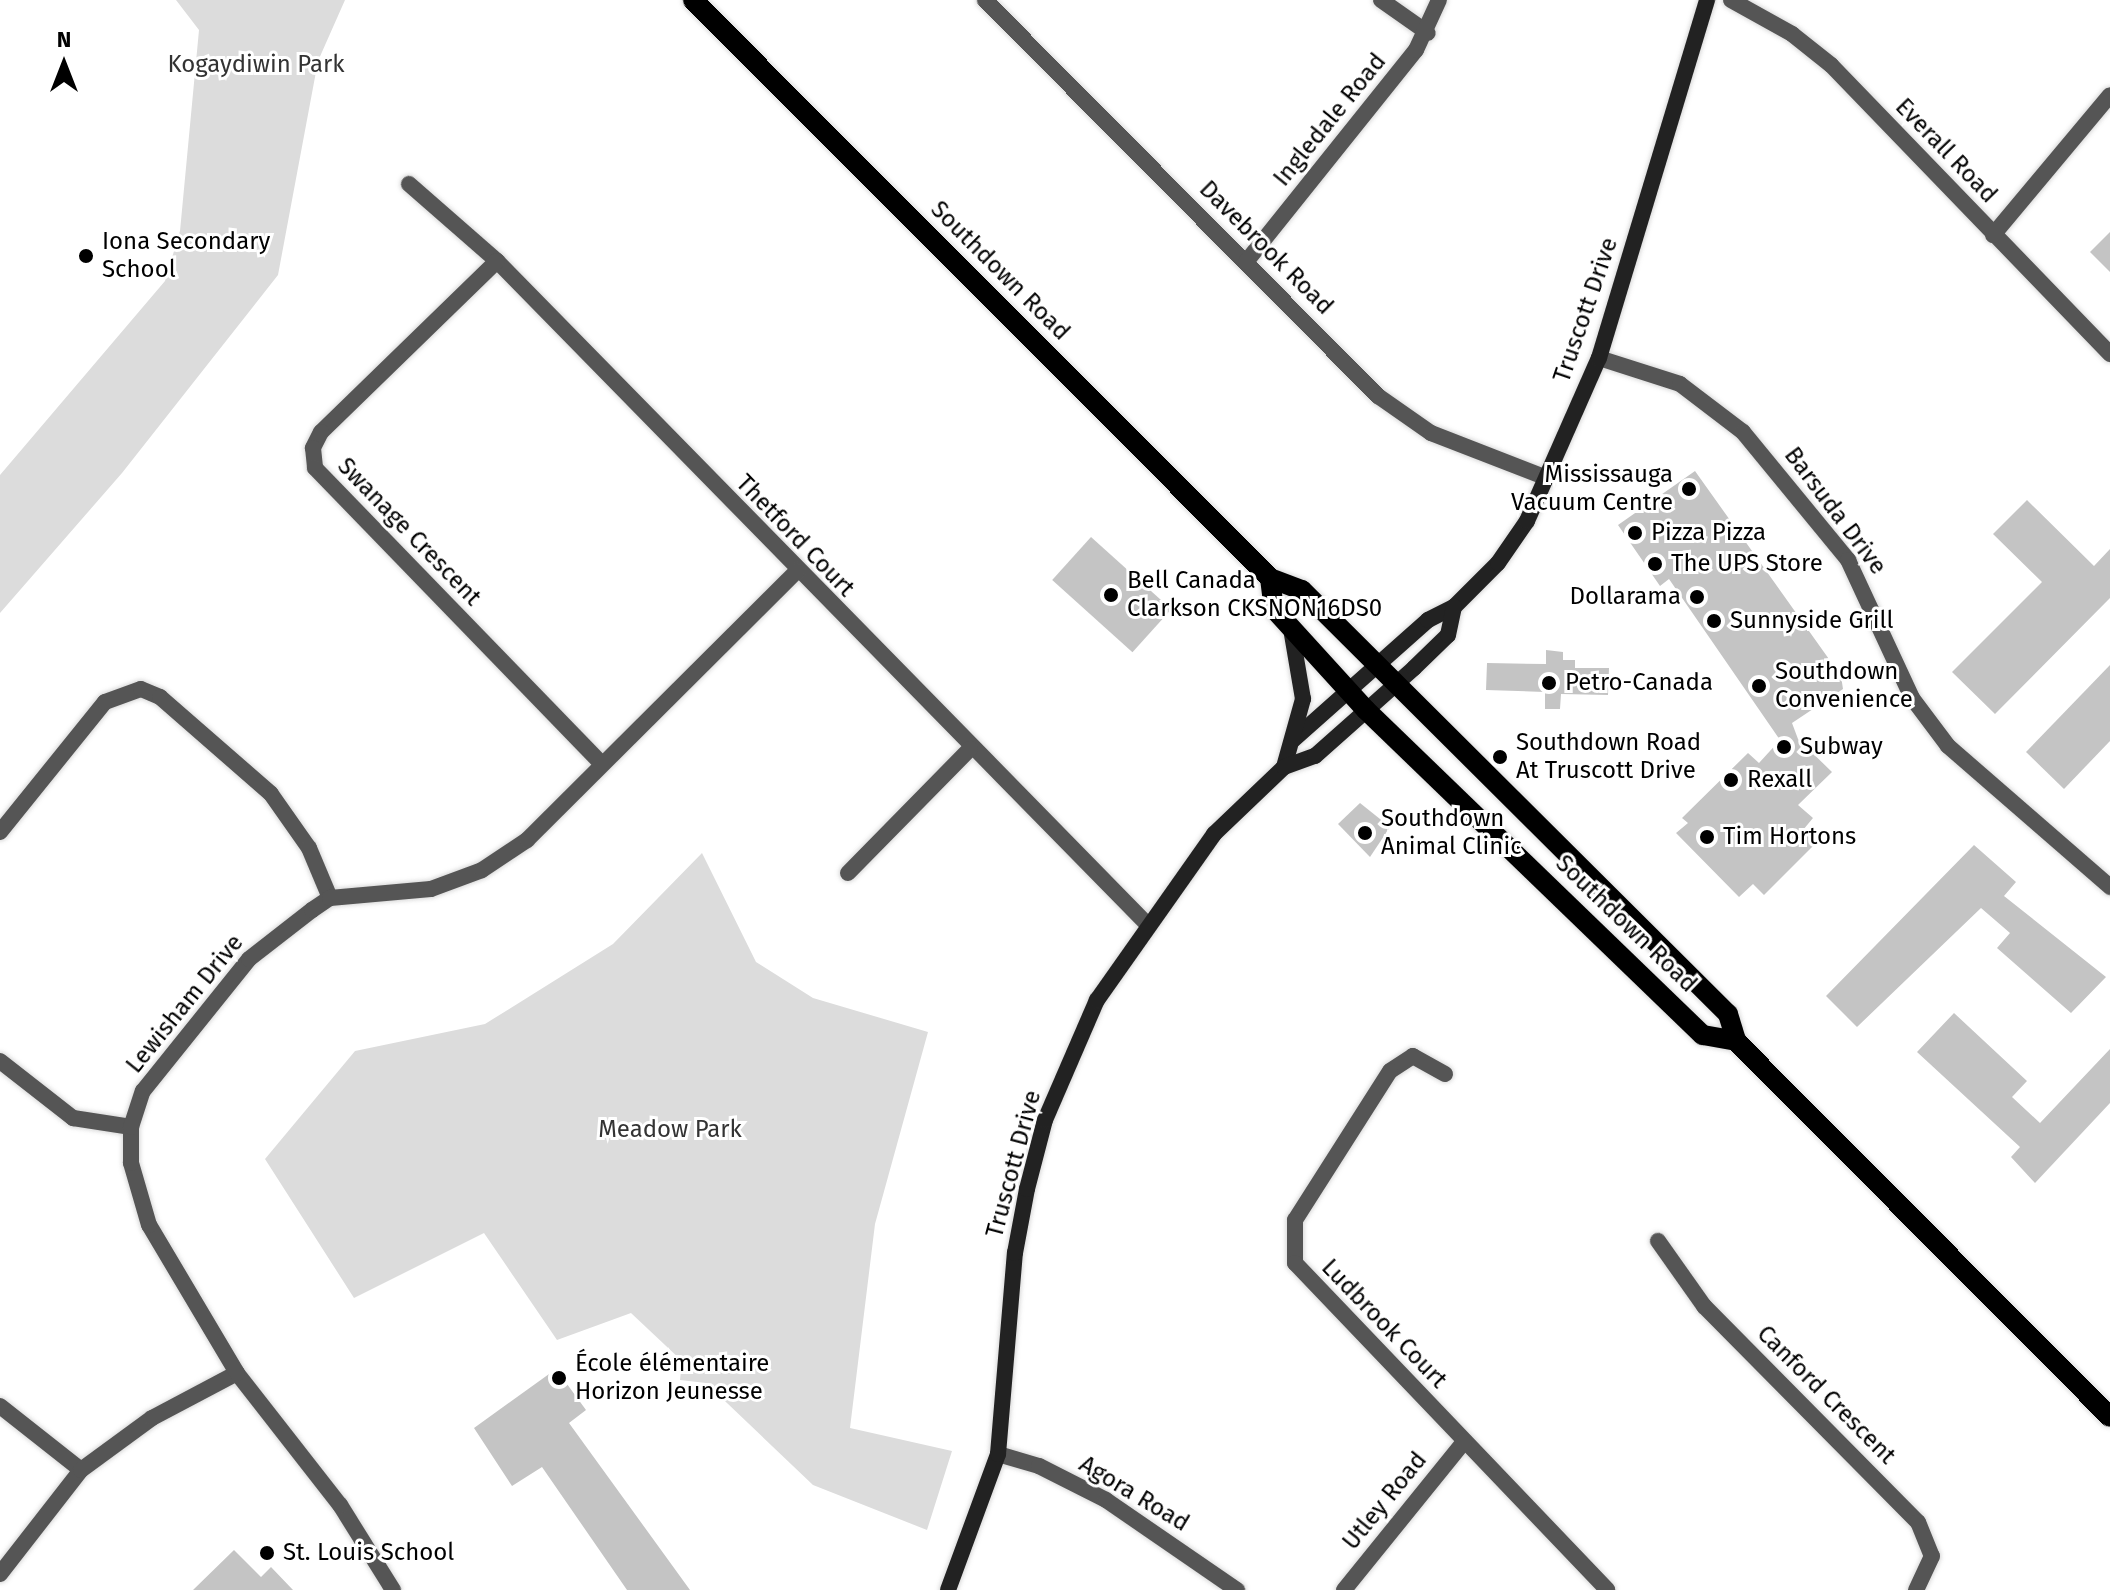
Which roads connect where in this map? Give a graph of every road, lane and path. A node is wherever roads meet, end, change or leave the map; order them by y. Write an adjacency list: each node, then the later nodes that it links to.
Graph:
1 (693, 0): 17 (main road, Southdown Road)
2 (985, 0): 12 (street, Davebrook Road)
3 (1381, 0): 7 (street)
4 (1439, 0): 7 (street, Ingledale Road)
5 (1707, 0): 14 (street, Truscott Drive)
6 (1731, 0): 10 (street, Everall Road)
7 (1428, 33): 12 (street, Ingledale Road)
8 (2110, 95): 10 (street)
9 (409, 184): 11 (street, Thetford Court)
10 (1993, 235): 13 (street, Everall Road)
11 (497, 261): 16 (street, Thetford Court); 26 (street, Swanage Crescent)
12 (1246, 262): 15 (street, Davebrook Road)
13 (2110, 354)
14 (1599, 358): 15 (street, Truscott Drive); 30 (street, Barsuda Drive)
15 (1547, 478): 18 (street, Truscott Drive)
16 (797, 571): 25 (street, Thetford Court); 26 (street)
17 (1270, 578): 19 (main road, Southdown Road); 20 (main road, Southdown Road)
18 (1454, 607): 20 (street, Truscott Drive); 21 (street, Truscott Drive)
19 (1291, 627): 22 (main road, Southdown Road); 24 (street)
20 (1373, 666): 21 (main road, Southdown Road); 22 (street, Truscott Drive)
21 (1394, 687): 23 (street, Truscott Drive); 33 (main road, Southdown Road)
22 (1347, 689): 23 (main road, Southdown Road); 24 (street, Truscott Drive)
23 (1366, 710): 27 (street, Truscott Drive); 33 (main road, Southdown Road)
24 (1293, 740): 27 (street, Truscott Drive)
25 (970, 749): 29 (street); 32 (street, Thetford Court)
26 (601, 763): 31 (street)
27 (1284, 767): 32 (street, Truscott Drive)
28 (0, 832): 31 (street)
29 (848, 873)
30 (2110, 887)
31 (330, 898): 36 (street, Lewisham Drive)
32 (1146, 923): 42 (street, Truscott Drive)
33 (1736, 1041): 40 (main road, Southdown Road)
34 (0, 1061): 36 (street)
35 (1445, 1074): 41 (street, Ludbrook Court)
36 (131, 1127): 38 (street, Lewisham Drive)
37 (1658, 1241): 50 (street, Canford Crescent)
38 (237, 1373): 43 (street); 45 (street, Lewisham Drive)
39 (0, 1406): 43 (street)
40 (2110, 1417)
41 (1464, 1442): 48 (street, Utley Road); 49 (street, Ludbrook Court)
42 (998, 1454): 46 (street, Truscott Drive); 47 (street, Agora Road)
43 (81, 1470): 44 (street)
44 (0, 1574)
45 (393, 1590)
46 (948, 1590)
47 (1237, 1590)
48 (1344, 1590)
49 (1607, 1590)
50 (1916, 1590)

